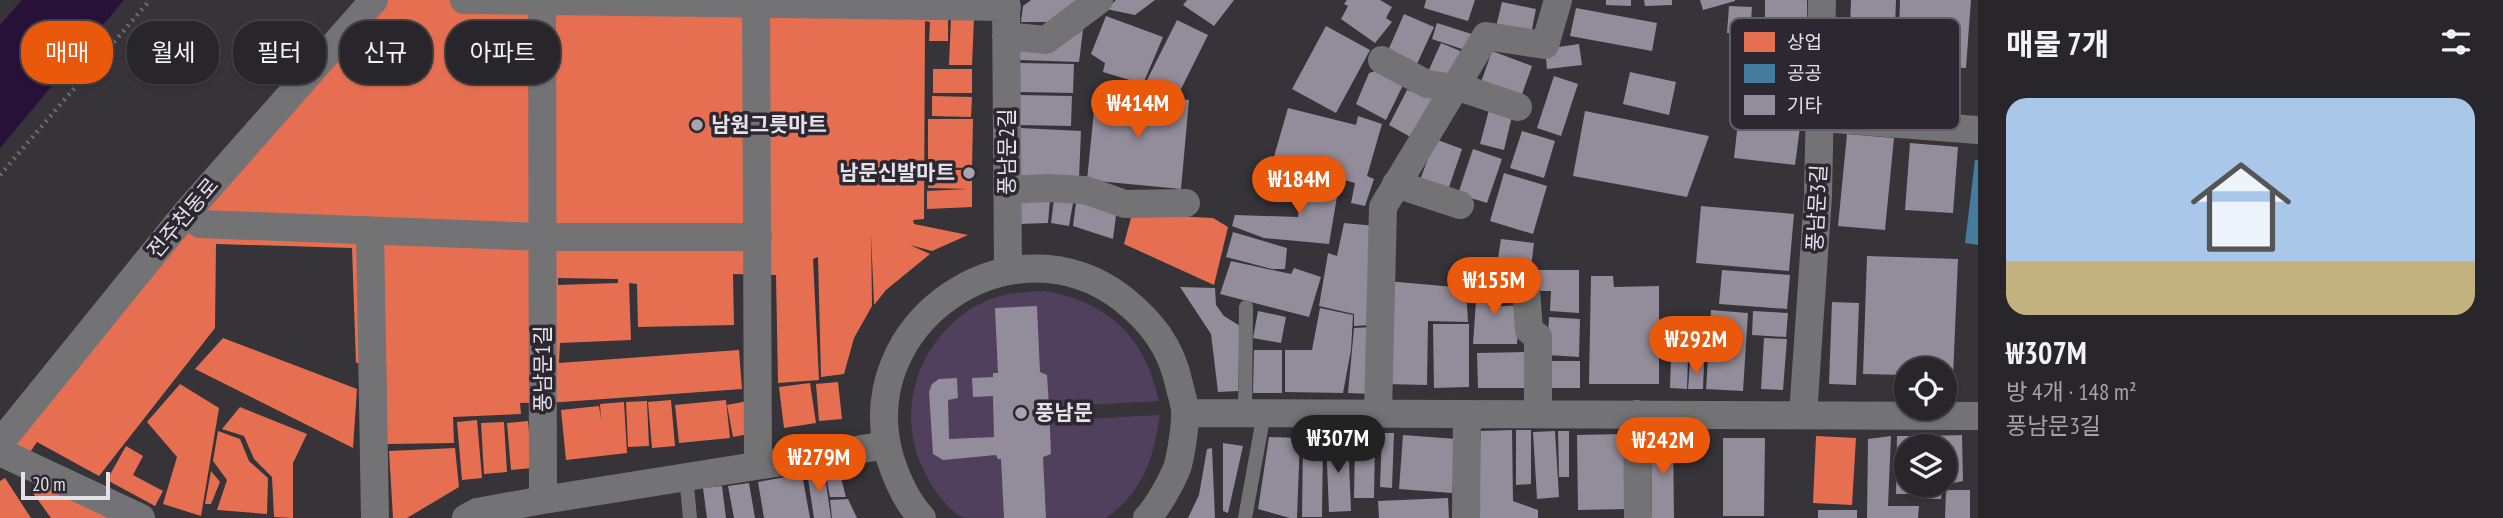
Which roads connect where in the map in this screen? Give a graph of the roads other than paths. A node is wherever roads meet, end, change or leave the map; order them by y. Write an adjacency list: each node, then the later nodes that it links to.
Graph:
1 (374, 0): 21 (street, 전주천동로)
2 (464, 0): 6 (street)
3 (1099, 0): 10 (street)
4 (1558, 0): 12 (street)
5 (1822, 0): 9 (street, 풍남문3길)
6 (542, 2): 7 (street); 23 (street, 풍남문1길)
7 (756, 3): 8 (street); 24 (street)
8 (1007, 3): 10 (street, 풍남문2길)
9 (1822, 18)
10 (1006, 36): 18 (street, 풍남문2길)
11 (1382, 60): 12 (street)
12 (1455, 87): 13 (street); 17 (street)
13 (1518, 107)
14 (1960, 129): 16 (street)
15 (1821, 130): 34 (street, 풍남문3길)
16 (1978, 130)
17 (1396, 184): 20 (street); 30 (street)
18 (1007, 190): 19 (street); 25 (street, 풍남문2길)
19 (1186, 203)
20 (1460, 205)
21 (187, 212): 22 (street); 36 (street, 전주천동로)
22 (370, 231): 23 (street); 44 (street)
23 (543, 237): 24 (street); 41 (street, 풍남문1길)
24 (758, 237): 39 (street)
25 (1007, 269): 28 (street); 37 (street)
26 (1526, 290): 32 (street)
27 (1246, 307): 29 (lane)
28 (1185, 413): 29 (street); 47 (street)
29 (1255, 413): 30 (street); 48 (lane)
30 (1378, 413): 31 (street)
31 (1467, 414): 32 (street); 49 (street)
32 (1538, 414): 33 (street)
33 (1637, 414): 34 (street); 50 (street)
34 (1803, 415): 35 (street)
35 (1978, 416)
36 (0, 443)
37 (887, 444): 39 (street); 46 (street)
38 (0, 452): 43 (street)
39 (758, 464): 40 (street)
40 (686, 475): 41 (street); 45 (lane)
41 (543, 500): 42 (street)
42 (473, 516)
43 (141, 518)
44 (375, 518)
45 (690, 518)
46 (922, 518)
47 (1147, 518)
48 (1245, 518)
49 (1466, 518)
50 (1638, 518)

